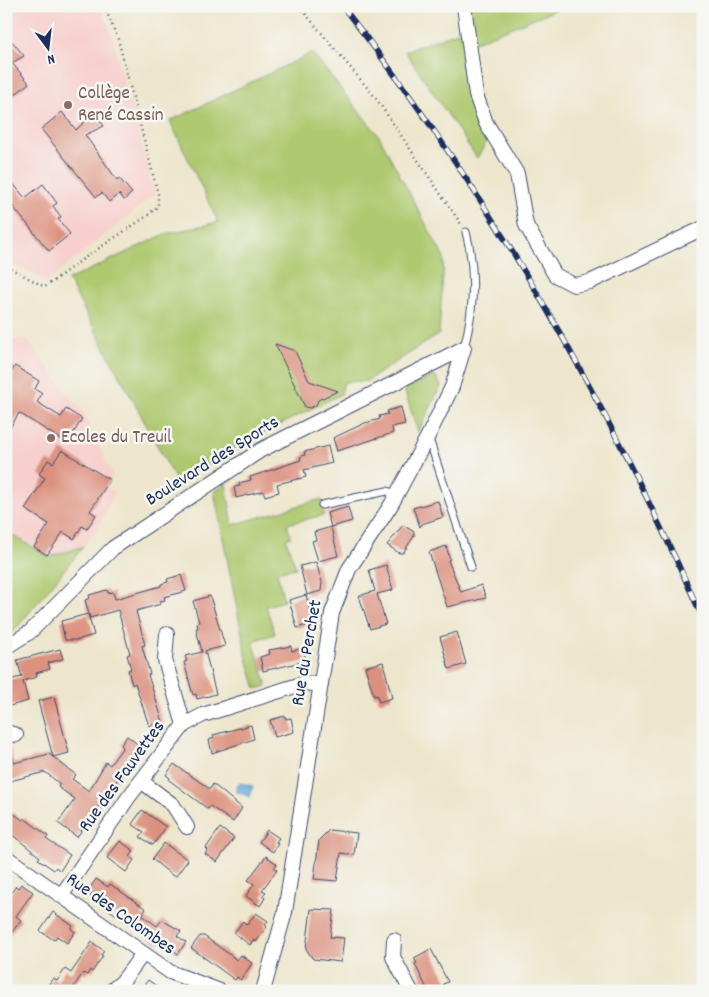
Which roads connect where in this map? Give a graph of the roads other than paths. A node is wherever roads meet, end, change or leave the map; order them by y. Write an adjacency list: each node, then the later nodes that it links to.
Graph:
1 (464, 6): 2 (street)
2 (703, 228)
3 (466, 232): 4 (lane)
4 (464, 348): 5 (street, Rue du Perchet); 10 (street, Boulevard des Sports)
5 (428, 436): 6 (street, Rue du Perchet); 8 (lane)
6 (396, 494): 7 (lane); 11 (street, Rue du Perchet)
7 (322, 505)
8 (471, 566)
9 (167, 634): 12 (street)
10 (7, 647)
11 (321, 684): 12 (street, Rue des Fauvettes); 21 (street, Rue du Perchet)
12 (184, 725): 13 (street, Rue des Fauvettes)
13 (142, 781): 14 (street); 16 (street, Rue des Fauvettes)
14 (187, 827)
15 (8, 862): 16 (street, Rue des Colombes)
16 (62, 896): 18 (street, Rue des Colombes)
17 (394, 940): 22 (street)
18 (142, 955): 19 (street); 20 (street, Rue des Colombes)
19 (111, 991)
20 (220, 991)
21 (262, 991)
22 (410, 991)

